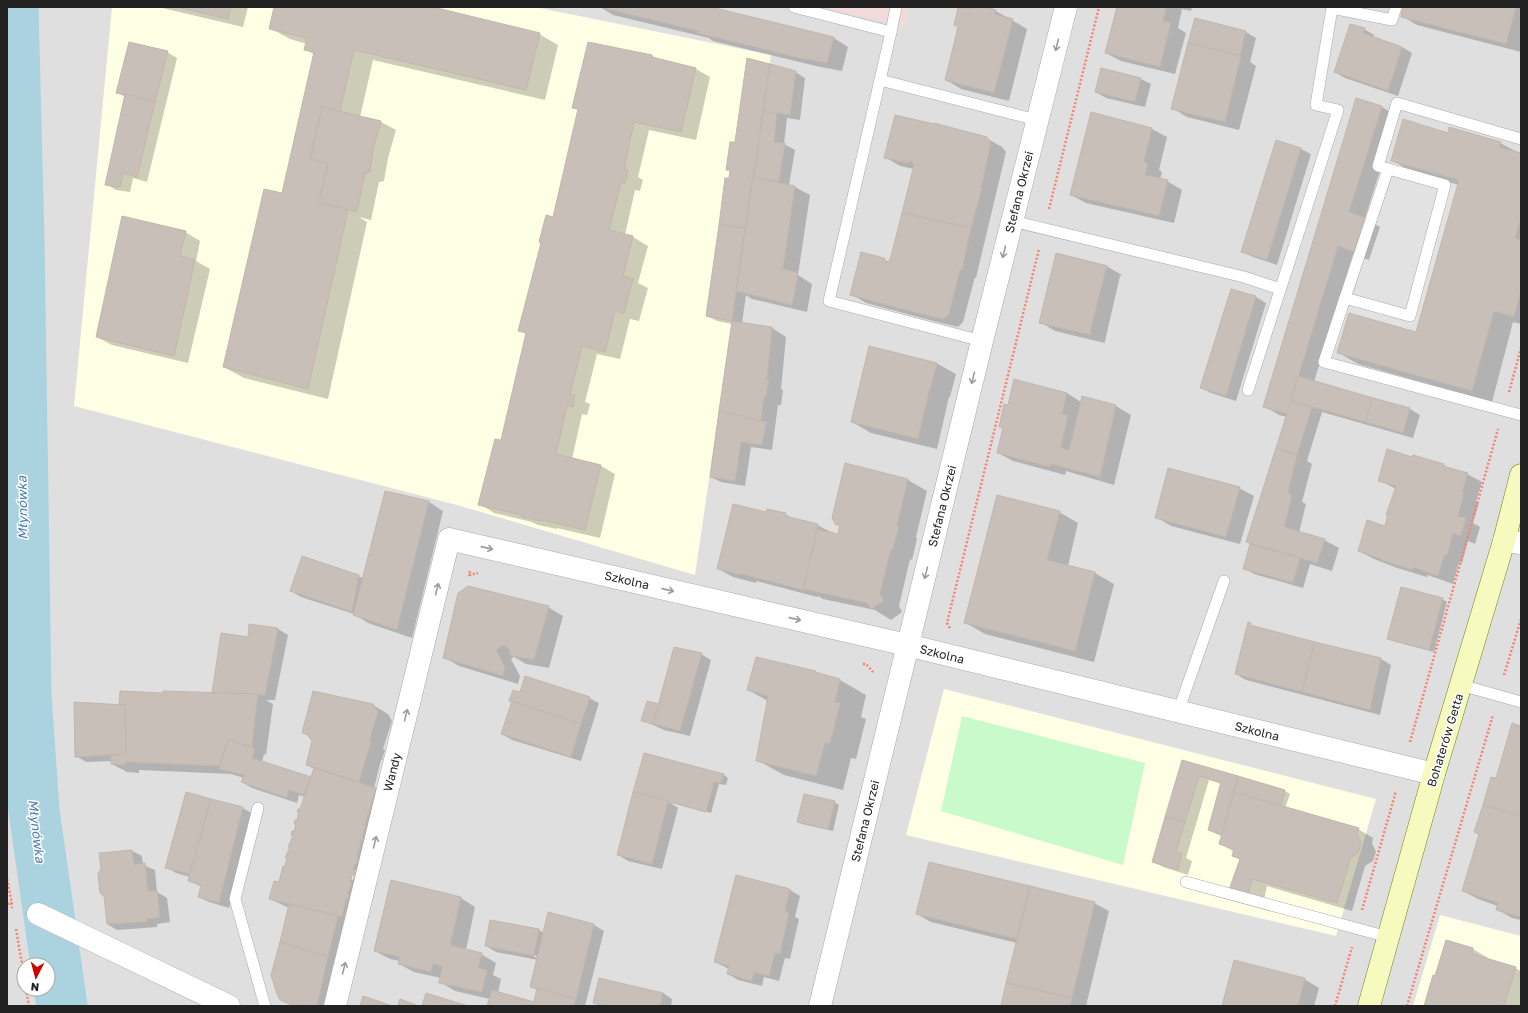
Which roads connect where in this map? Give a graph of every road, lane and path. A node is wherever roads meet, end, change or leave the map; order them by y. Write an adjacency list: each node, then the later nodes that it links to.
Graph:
1 (794, 7): 6 (lane)
2 (896, 7): 6 (lane)
3 (1066, 7): 8 (street, Stefana Okrzei, one-way to 8)
4 (1099, 7): 12 (path)
5 (1396, 7): 13 (lane)
6 (891, 32): 7 (lane)
7 (880, 80): 8 (lane); 15 (lane)
8 (1037, 120): 11 (street, Stefana Okrzei)
9 (1521, 139): 10 (lane)
10 (1388, 169): 14 (lane); 14 (lane)
11 (1012, 221): 12 (lane); 15 (street, Stefana Okrzei, one-way to 15)
12 (1044, 230): 13 (lane); 26 (path)
13 (1280, 289): 17 (lane)
14 (1345, 298): 18 (lane)
15 (982, 341): 25 (street, Stefana Okrzei, one-way to 25)
16 (1521, 348): 18 (path)
17 (1248, 390)
18 (1504, 410): 19 (lane); 31 (path)
19 (1521, 415)
20 (1521, 475): 22 (street, Bohaterów Getta)
21 (449, 539): 25 (street, Szkolna, one-way to 25); 44 (street, Wandy, one-way to 21)
22 (1513, 542): 27 (street, Bohaterów Getta)
23 (1224, 581): 30 (lane)
24 (1521, 619): 28 (path)
25 (907, 645): 26 (street, Szkolna); 45 (street, Stefana Okrzei)
26 (949, 655): 30 (street, Szkolna)
27 (1461, 685): 28 (lane); 32 (street, Bohaterów Getta)
28 (1497, 696): 29 (lane); 48 (path)
29 (1521, 702)
30 (1178, 712): 31 (street, Szkolna)
31 (1403, 767): 32 (street, Szkolna); 39 (path)
32 (1434, 774): 40 (street, Bohaterów Getta)
33 (258, 808): 43 (lane)
34 (1186, 882): 39 (lane)
35 (7, 904): 36 (path)
36 (13, 911)
37 (38, 914): 42 (street)
38 (15, 925): 41 (path)
39 (1357, 928): 40 (lane); 46 (path)
40 (1388, 937): 47 (street, Bohaterów Getta)
41 (21, 957)
42 (229, 1006)
43 (266, 1006)
44 (335, 1006)
45 (820, 1006)
46 (1335, 1006)
47 (1369, 1006)
48 (1407, 1006)

